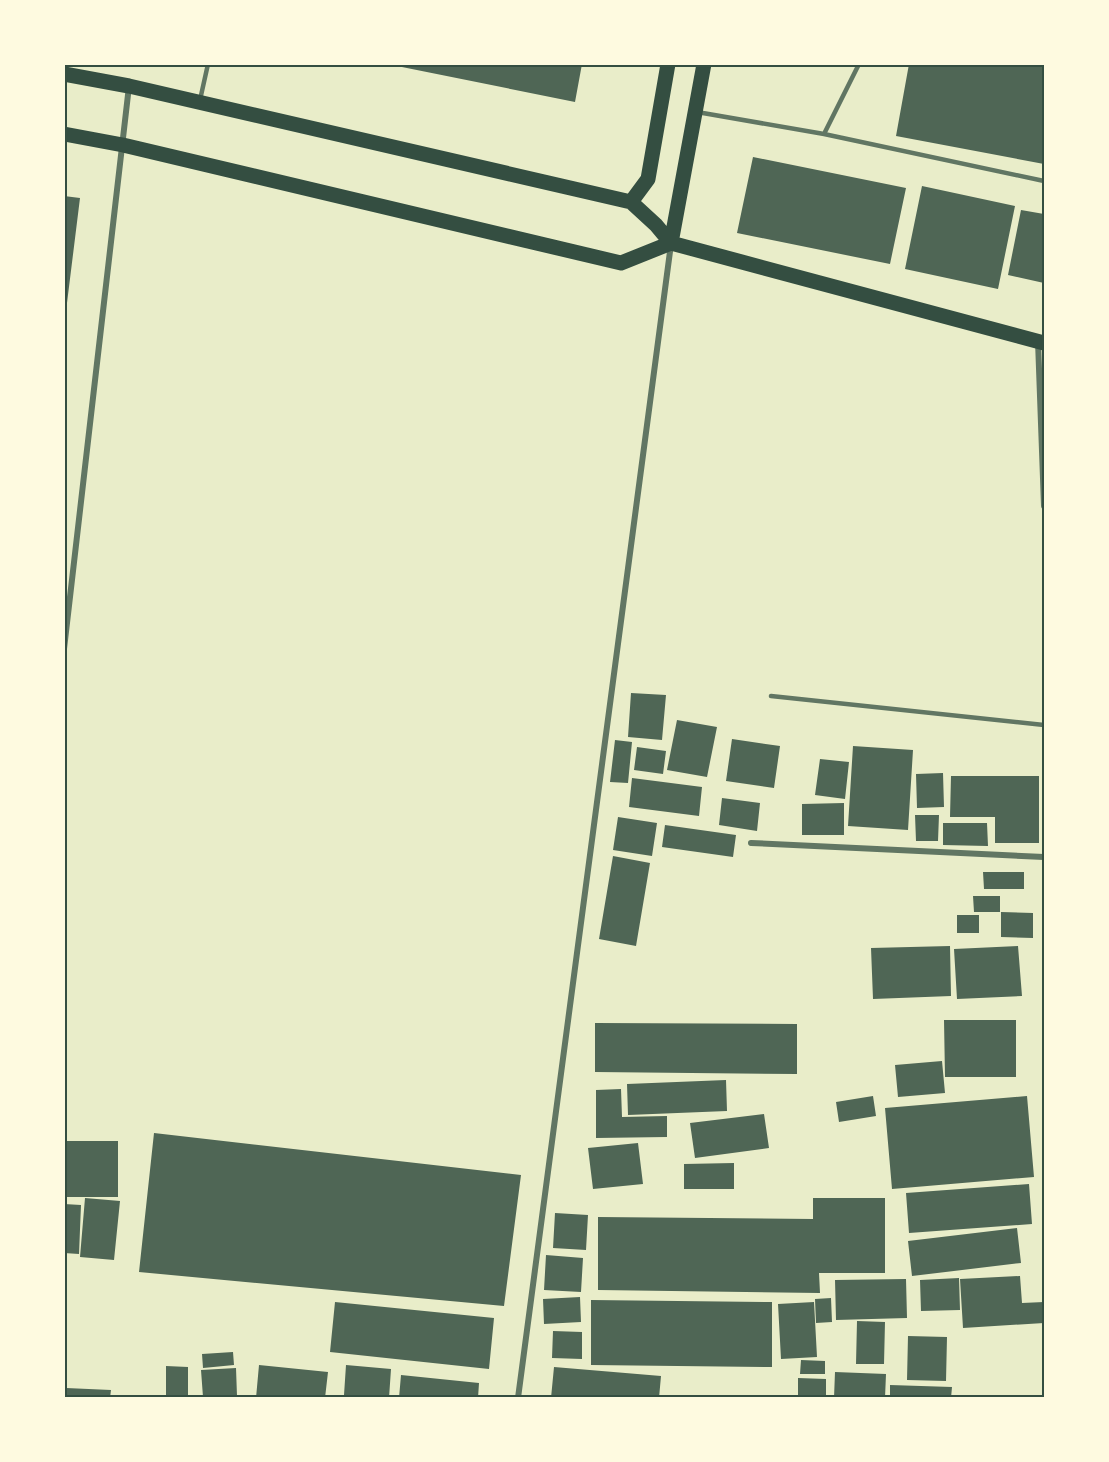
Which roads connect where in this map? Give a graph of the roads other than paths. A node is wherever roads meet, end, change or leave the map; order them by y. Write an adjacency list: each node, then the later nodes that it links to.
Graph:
1 (208, 64): 7 (lane)
2 (668, 64): 13 (main road)
3 (704, 64): 8 (main road)
4 (859, 64): 10 (lane)
5 (64, 74): 6 (main road)
6 (129, 86): 7 (main road); 11 (street)
7 (199, 103): 13 (main road)
8 (694, 111): 10 (lane); 14 (main road)
9 (64, 134): 11 (main road)
10 (824, 134): 12 (lane)
11 (123, 145): 14 (main road); 17 (street)
12 (1044, 181)
13 (631, 202): 14 (main road)
14 (671, 243): 15 (main road); 22 (street)
15 (1041, 342): 16 (street)
16 (1044, 506)
17 (64, 649)
18 (771, 696): 19 (lane)
19 (1044, 725)
20 (751, 843): 21 (street)
21 (1044, 857)
22 (518, 1398)

